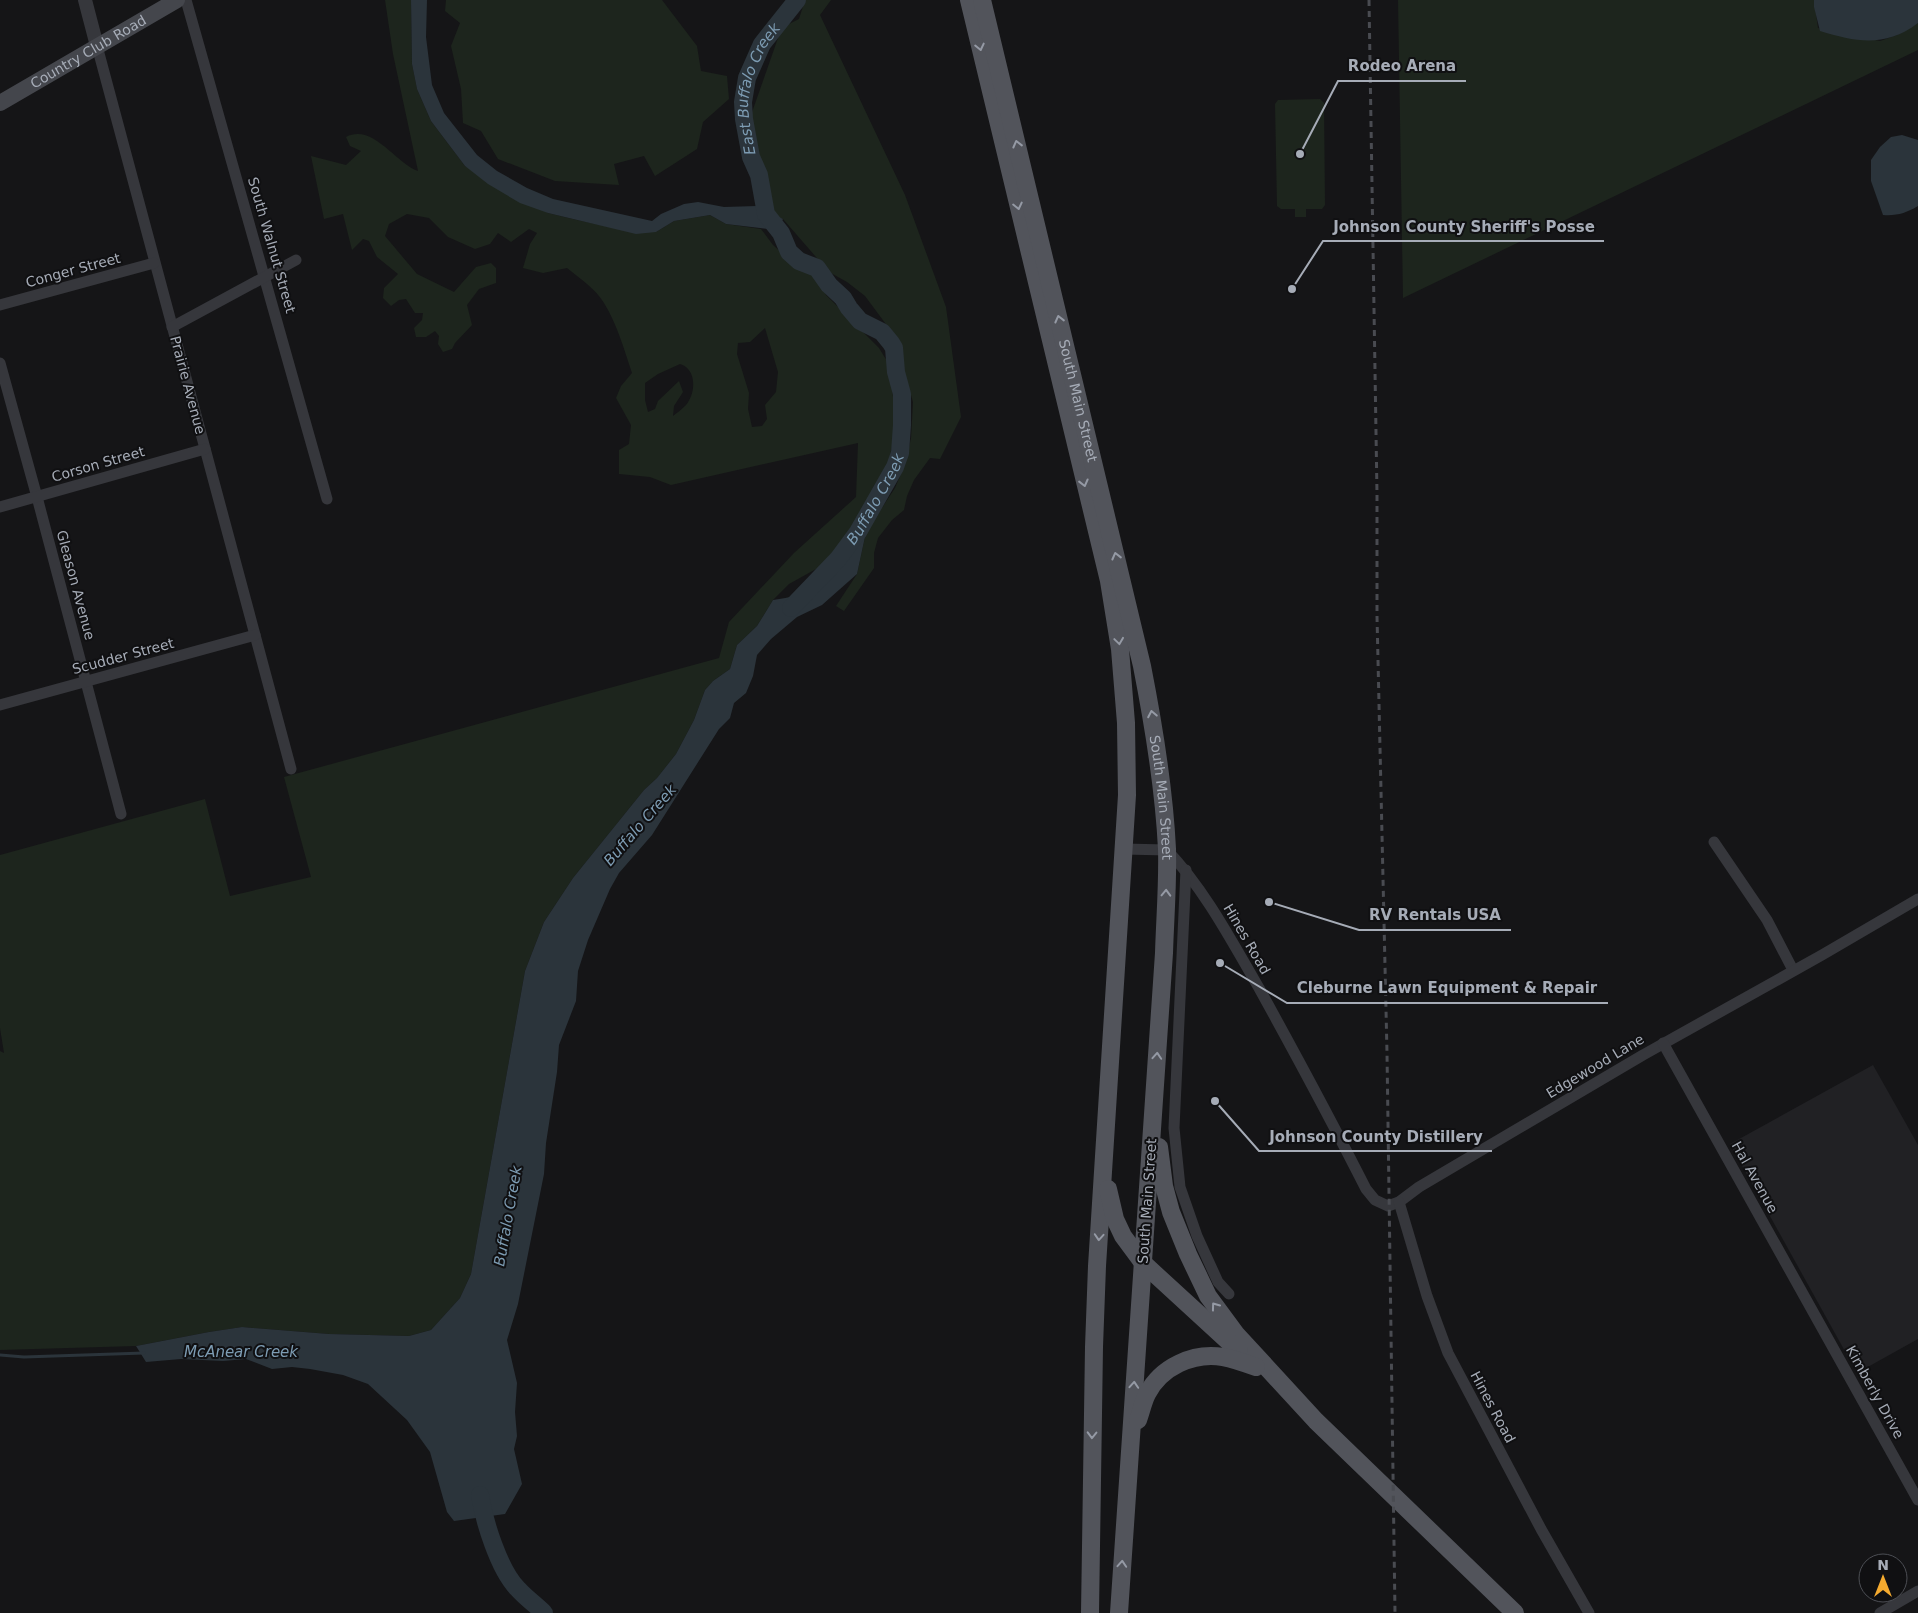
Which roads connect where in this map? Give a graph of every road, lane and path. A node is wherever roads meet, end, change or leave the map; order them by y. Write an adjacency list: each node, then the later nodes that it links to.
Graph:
1 (85, 0): 6 (street, Prairie Avenue)
2 (177, 0): 6 (main road, Country Club Road)
3 (186, 0): 10 (street, South Walnut Street)
4 (969, 0): 14 (main road, South Main Street, one-way to 14)
5 (982, 0): 14 (main road, South Main Street, one-way to 5)
6 (97, 46): 7 (main road, Country Club Road); 9 (street, Prairie Avenue)
7 (0, 103)
8 (296, 260): 10 (street)
9 (154, 263): 11 (street, Conger Street); 12 (street, Prairie Avenue)
10 (266, 277): 12 (street); 17 (street, South Walnut Street)
11 (0, 305)
12 (172, 327): 15 (street, Prairie Avenue)
13 (0, 363): 16 (street, Gleason Avenue)
14 (1076, 419): 25 (main road, South Main Street, one-way to 25); 26 (main road, South Main Street, one-way to 14)
15 (205, 449): 16 (street, Corson Street); 19 (street, Prairie Avenue)
16 (37, 497): 18 (street, Corson Street); 20 (street, Gleason Avenue)
17 (328, 499)
18 (0, 507)
19 (255, 635): 20 (street, Scudder Street); 22 (street, Prairie Avenue)
20 (86, 682): 21 (street, Scudder Street); 23 (street, Gleason Avenue)
21 (0, 705)
22 (291, 769)
23 (121, 814)
24 (1714, 842): 29 (street)
25 (1124, 848): 26 (street); 32 (main road, South Main Street)
26 (1167, 850): 27 (street, Hines Road); 31 (main road, South Main Street, one-way to 26)
27 (1186, 870): 33 (street, Hines Road); 35 (street)
28 (1918, 899): 29 (street, Edgewood Lane)
29 (1793, 970): 30 (street, Edgewood Lane)
30 (1663, 1043): 33 (street, Edgewood Lane); 36 (street, Hal Avenue)
31 (1154, 1104): 34 (main road, South Main Street); 38 (main road, one-way to 31)
32 (1103, 1171): 34 (main road); 42 (main road, South Main Street, one-way to 42)
33 (1399, 1202): 45 (street, Hines Road)
34 (1143, 1263): 37 (main road); 39 (main road, South Main Street, one-way to 34)
35 (1229, 1294)
36 (1821, 1324): 40 (street, Kimberly Drive)
37 (1256, 1367): 38 (main road); 39 (main road)
38 (1316, 1421): 44 (main road)
39 (1130, 1444): 43 (main road, South Main Street, one-way to 39)
40 (1918, 1500)
41 (1918, 1591): 46 (street)
42 (1090, 1613)
43 (1119, 1613)
44 (1515, 1613)
45 (1588, 1613)
46 (1880, 1613)

